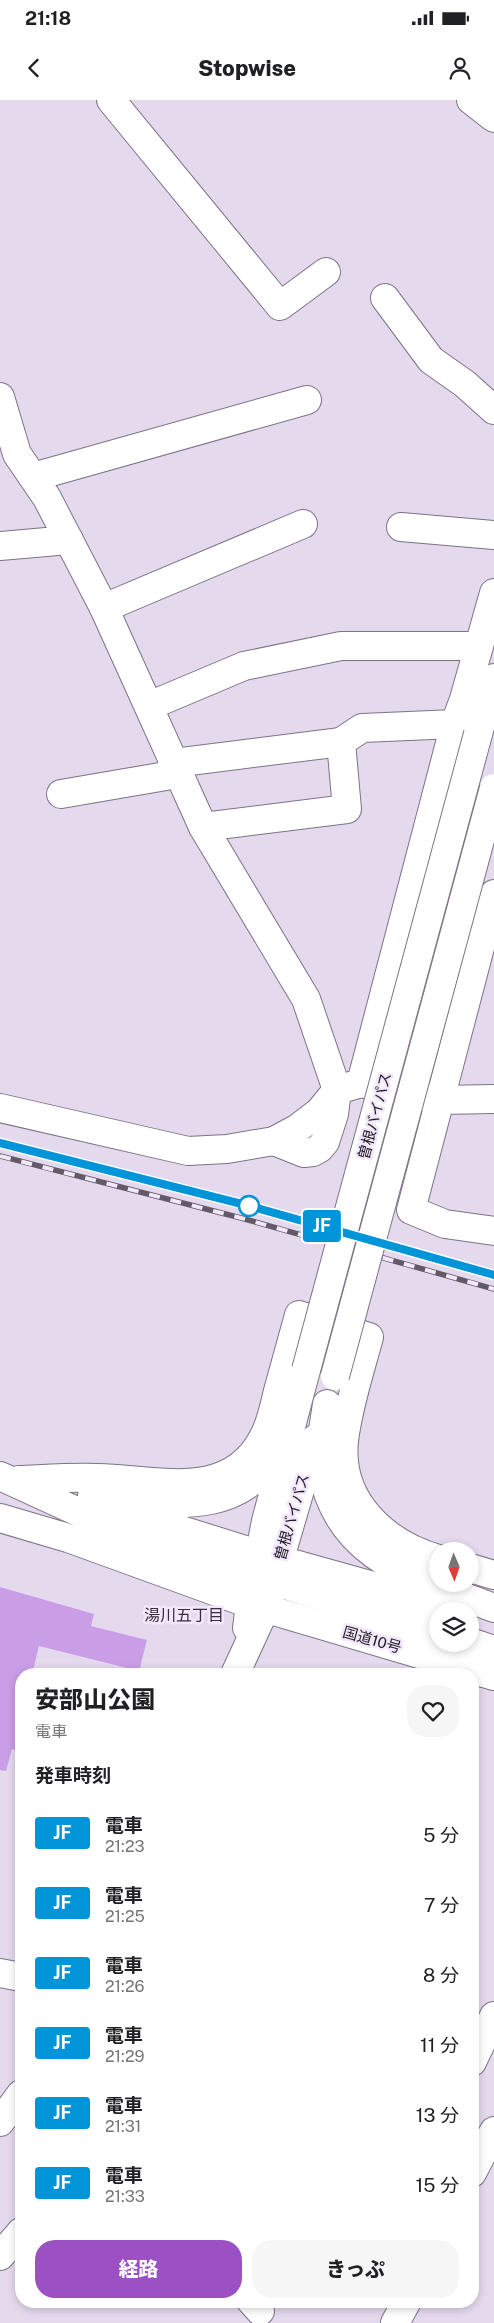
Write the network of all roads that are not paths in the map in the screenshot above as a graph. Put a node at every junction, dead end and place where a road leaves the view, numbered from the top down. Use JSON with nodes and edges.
{"nodes":[{"id":1,"x":111,"y":100,"type":"edge"},
{"id":2,"x":471,"y":100,"type":"edge"},
{"id":3,"x":494,"y":118,"type":"edge"},
{"id":4,"x":326,"y":272,"type":"dead end"},
{"id":5,"x":385,"y":298,"type":"dead end"},
{"id":6,"x":0,"y":397,"type":"edge"},
{"id":7,"x":307,"y":400,"type":"dead end"},
{"id":8,"x":494,"y":410,"type":"edge"},
{"id":9,"x":33,"y":477,"type":"junction"},
{"id":10,"x":303,"y":524,"type":"dead end"},
{"id":11,"x":401,"y":527,"type":"dead end"},
{"id":12,"x":494,"y":535,"type":"edge"},
{"id":13,"x":69,"y":540,"type":"junction"},
{"id":14,"x":0,"y":546,"type":"edge"},
{"id":15,"x":494,"y":593,"type":"edge"},
{"id":16,"x":104,"y":608,"type":"junction"},
{"id":17,"x":479,"y":646,"type":"junction"},
{"id":18,"x":494,"y":678,"type":"edge"},
{"id":19,"x":148,"y":706,"type":"junction"},
{"id":20,"x":467,"y":729,"type":"junction"},
{"id":21,"x":341,"y":742,"type":"junction"},
{"id":22,"x":174,"y":763,"type":"junction"},
{"id":23,"x":494,"y":788,"type":"edge"},
{"id":24,"x":61,"y":794,"type":"dead end"},
{"id":25,"x":203,"y":827,"type":"junction"},
{"id":26,"x":494,"y":894,"type":"edge"},
{"id":27,"x":349,"y":1086,"type":"junction"},
{"id":28,"x":494,"y":1099,"type":"edge"},
{"id":29,"x":439,"y":1100,"type":"junction"},
{"id":30,"x":0,"y":1108,"type":"edge"},
{"id":31,"x":494,"y":1231,"type":"edge"},
{"id":32,"x":298,"y":1400,"type":"junction"},
{"id":33,"x":327,"y":1404,"type":"junction"},
{"id":34,"x":6,"y":1477,"type":"edge"},
{"id":35,"x":61,"y":1493,"type":"junction"},
{"id":36,"x":0,"y":1518,"type":"edge"},
{"id":37,"x":429,"y":1555,"type":"edge"},
{"id":38,"x":479,"y":1571,"type":"edge"},
{"id":39,"x":494,"y":1575,"type":"edge"},
{"id":40,"x":263,"y":1583,"type":"junction"},
{"id":41,"x":429,"y":1606,"type":"edge"},
{"id":42,"x":494,"y":1608,"type":"edge"},
{"id":43,"x":479,"y":1615,"type":"edge"},
{"id":44,"x":494,"y":1619,"type":"edge"},
{"id":45,"x":429,"y":1629,"type":"edge"},
{"id":46,"x":479,"y":1645,"type":"edge"},
{"id":47,"x":494,"y":1650,"type":"edge"},
{"id":48,"x":239,"y":1664,"type":"edge"},
{"id":49,"x":474,"y":1668,"type":"edge"},
{"id":50,"x":479,"y":1670,"type":"edge"},
{"id":51,"x":494,"y":1676,"type":"edge"},
{"id":52,"x":0,"y":1973,"type":"edge"},
{"id":53,"x":15,"y":1976,"type":"edge"},
{"id":54,"x":494,"y":2016,"type":"edge"},
{"id":55,"x":479,"y":2047,"type":"edge"},
{"id":56,"x":479,"y":2069,"type":"edge"},
{"id":57,"x":494,"y":2072,"type":"edge"},
{"id":58,"x":15,"y":2102,"type":"edge"},
{"id":59,"x":0,"y":2122,"type":"edge"},
{"id":60,"x":494,"y":2131,"type":"edge"},
{"id":61,"x":479,"y":2160,"type":"edge"},
{"id":62,"x":15,"y":2239,"type":"edge"},
{"id":63,"x":0,"y":2256,"type":"edge"},
{"id":64,"x":403,"y":2308,"type":"edge"},
{"id":65,"x":395,"y":2323,"type":"edge"}],
"edges":[{"from":1,"to":4,"type":"main road"},
{"from":2,"to":3,"type":"main road"},
{"from":5,"to":8,"type":"main road"},
{"from":6,"to":9,"type":"main road"},
{"from":7,"to":9,"type":"main road"},
{"from":9,"to":13,"type":"main road"},
{"from":10,"to":16,"type":"main road"},
{"from":11,"to":12,"type":"main road"},
{"from":13,"to":14,"type":"main road"},
{"from":13,"to":16,"type":"main road"},
{"from":15,"to":17,"type":"main road"},
{"from":16,"to":19,"type":"main road"},
{"from":17,"to":19,"type":"main road"},
{"from":17,"to":20,"type":"main road"},
{"from":18,"to":20,"type":"main road","name":"曽根バイパス"},
{"from":19,"to":22,"type":"main road"},
{"from":20,"to":21,"type":"main road"},
{"from":20,"to":27,"type":"main road"},
{"from":20,"to":32,"type":"main road","name":"曽根バイパス","bridge":true},
{"from":21,"to":22,"type":"main road"},
{"from":21,"to":25,"type":"main road"},
{"from":22,"to":24,"type":"main road"},
{"from":22,"to":25,"type":"main road"},
{"from":23,"to":33,"type":"main road","name":"曽根バイパス","bridge":true},
{"from":25,"to":27,"type":"main road"},
{"from":26,"to":29,"type":"main road"},
{"from":27,"to":29,"type":"main road"},
{"from":27,"to":30,"type":"main road"},
{"from":28,"to":29,"type":"main road"},
{"from":29,"to":31,"type":"main road"},
{"from":32,"to":35,"type":"main road"},
{"from":32,"to":40,"type":"main road","name":"曽根バイパス"},
{"from":33,"to":40,"type":"main road","name":"曽根バイパス"},
{"from":33,"to":42,"type":"main road"},
{"from":34,"to":35,"type":"main road"},
{"from":34,"to":37,"type":"main road"},
{"from":34,"to":40,"type":"main road"},
{"from":35,"to":40,"type":"main road"},
{"from":36,"to":40,"type":"main road"},
{"from":38,"to":39,"type":"main road"},
{"from":40,"to":41,"type":"main road"},
{"from":40,"to":45,"type":"main road","name":"国道10号"},
{"from":40,"to":48,"type":"main road"},
{"from":40,"to":49,"type":"main road","name":"国道10号"},
{"from":43,"to":44,"type":"main road"},
{"from":46,"to":47,"type":"main road"},
{"from":50,"to":51,"type":"main road","name":"国道10号"},
{"from":52,"to":53,"type":"main road"},
{"from":54,"to":55,"type":"main road"},
{"from":56,"to":57,"type":"main road"},
{"from":58,"to":59,"type":"main road"},
{"from":60,"to":61,"type":"main road"},
{"from":62,"to":63,"type":"main road"},
{"from":64,"to":65,"type":"main road"}]}
